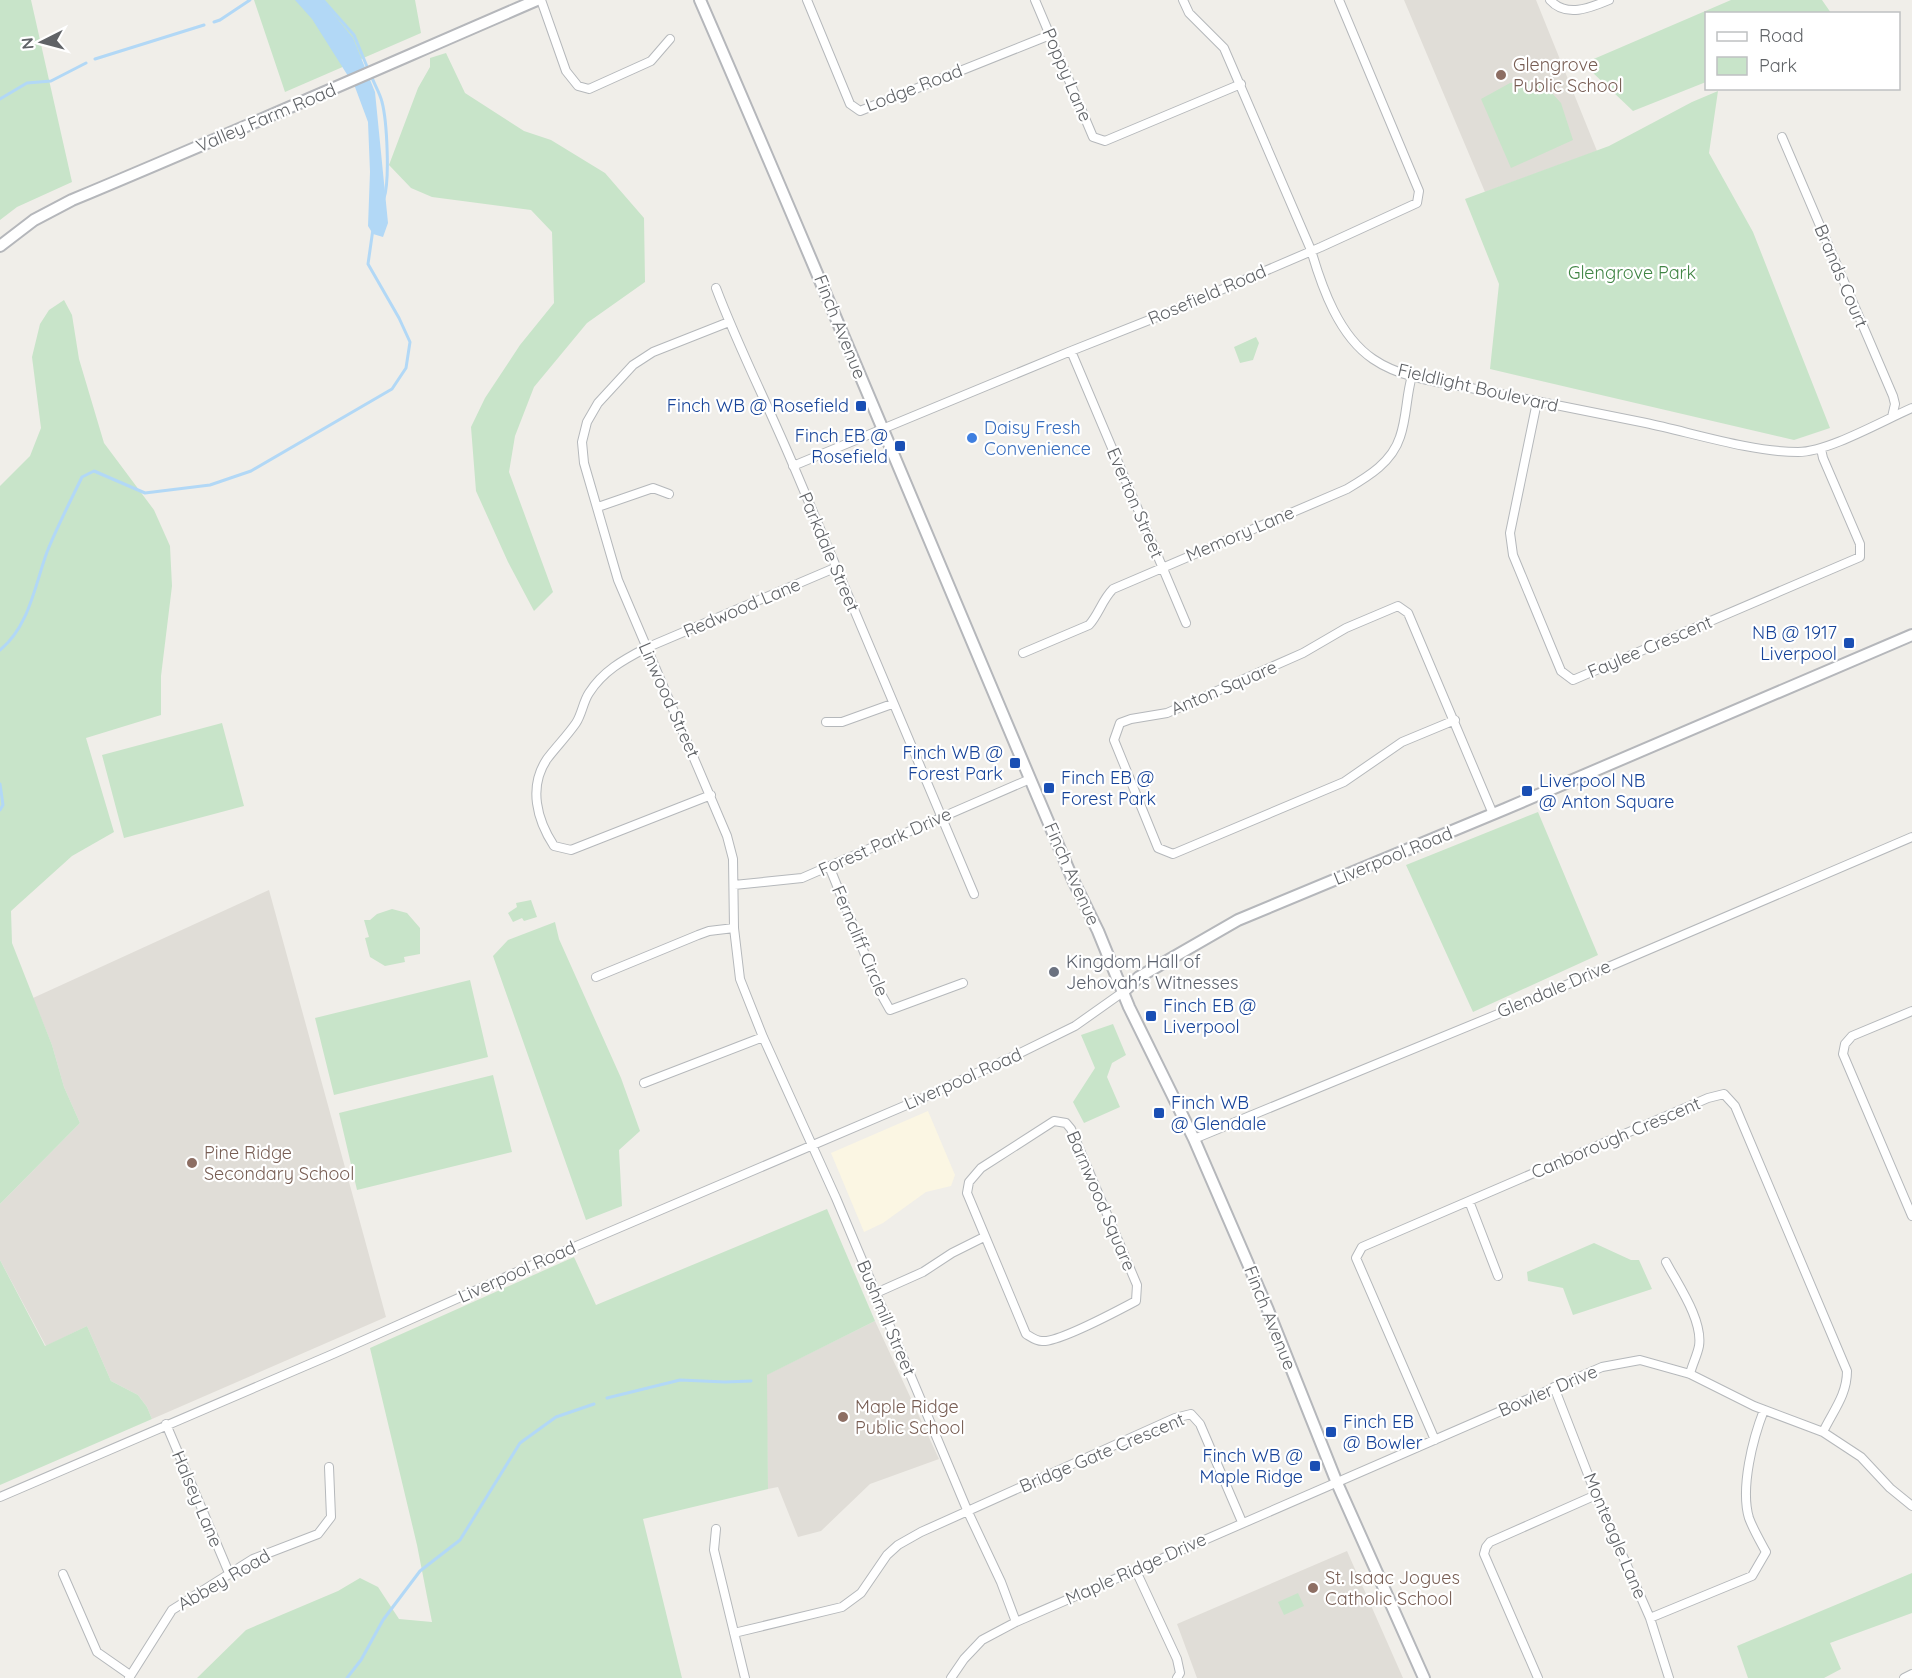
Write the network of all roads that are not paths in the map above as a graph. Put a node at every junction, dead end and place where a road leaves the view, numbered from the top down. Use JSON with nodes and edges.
{"nodes":[{"id":1,"x":539,"y":0,"type":"edge"},
{"id":2,"x":700,"y":0,"type":"edge"},
{"id":3,"x":807,"y":0,"type":"edge"},
{"id":4,"x":1035,"y":0,"type":"edge"},
{"id":5,"x":1184,"y":0,"type":"edge"},
{"id":6,"x":1339,"y":0,"type":"edge"},
{"id":7,"x":1550,"y":0,"type":"edge"},
{"id":8,"x":1609,"y":0,"type":"edge"},
{"id":9,"x":1050,"y":35,"type":"junction"},
{"id":10,"x":670,"y":39,"type":"dead end"},
{"id":11,"x":1240,"y":84,"type":"junction"},
{"id":12,"x":1782,"y":137,"type":"dead end"},
{"id":13,"x":0,"y":246,"type":"edge"},
{"id":14,"x":1311,"y":250,"type":"junction"},
{"id":15,"x":716,"y":288,"type":"dead end"},
{"id":16,"x":729,"y":322,"type":"junction"},
{"id":17,"x":1071,"y":351,"type":"junction"},
{"id":18,"x":1412,"y":376,"type":"junction"},
{"id":19,"x":1537,"y":402,"type":"junction"},
{"id":20,"x":1912,"y":408,"type":"edge"},
{"id":21,"x":1892,"y":417,"type":"junction"},
{"id":22,"x":882,"y":430,"type":"junction"},
{"id":23,"x":1821,"y":449,"type":"junction"},
{"id":24,"x":794,"y":466,"type":"junction"},
{"id":25,"x":669,"y":494,"type":"dead end"},
{"id":26,"x":598,"y":507,"type":"junction"},
{"id":27,"x":837,"y":567,"type":"junction"},
{"id":28,"x":1162,"y":567,"type":"junction"},
{"id":29,"x":1186,"y":623,"type":"dead end"},
{"id":30,"x":1912,"y":635,"type":"edge"},
{"id":31,"x":646,"y":648,"type":"junction"},
{"id":32,"x":1023,"y":653,"type":"dead end"},
{"id":33,"x":892,"y":704,"type":"junction"},
{"id":34,"x":1455,"y":720,"type":"junction"},
{"id":35,"x":826,"y":722,"type":"dead end"},
{"id":36,"x":1030,"y":779,"type":"junction"},
{"id":37,"x":711,"y":795,"type":"junction"},
{"id":38,"x":1493,"y":814,"type":"junction"},
{"id":39,"x":942,"y":817,"type":"junction"},
{"id":40,"x":1912,"y":837,"type":"edge"},
{"id":41,"x":829,"y":866,"type":"junction"},
{"id":42,"x":734,"y":885,"type":"junction"},
{"id":43,"x":975,"y":894,"type":"dead end"},
{"id":44,"x":735,"y":928,"type":"junction"},
{"id":45,"x":596,"y":977,"type":"dead end"},
{"id":46,"x":963,"y":983,"type":"dead end"},
{"id":47,"x":1124,"y":992,"type":"junction"},
{"id":48,"x":1912,"y":1011,"type":"edge"},
{"id":49,"x":763,"y":1036,"type":"junction"},
{"id":50,"x":644,"y":1083,"type":"dead end"},
{"id":51,"x":1194,"y":1139,"type":"junction"},
{"id":52,"x":812,"y":1145,"type":"junction"},
{"id":53,"x":1469,"y":1201,"type":"junction"},
{"id":54,"x":1912,"y":1216,"type":"edge"},
{"id":55,"x":984,"y":1237,"type":"junction"},
{"id":56,"x":1666,"y":1262,"type":"dead end"},
{"id":57,"x":1498,"y":1276,"type":"dead end"},
{"id":58,"x":876,"y":1293,"type":"junction"},
{"id":59,"x":1690,"y":1374,"type":"junction"},
{"id":60,"x":1554,"y":1387,"type":"junction"},
{"id":61,"x":1764,"y":1410,"type":"junction"},
{"id":62,"x":165,"y":1424,"type":"junction"},
{"id":63,"x":1823,"y":1432,"type":"junction"},
{"id":64,"x":1435,"y":1440,"type":"junction"},
{"id":65,"x":329,"y":1467,"type":"dead end"},
{"id":66,"x":1337,"y":1483,"type":"junction"},
{"id":67,"x":1596,"y":1495,"type":"junction"},
{"id":68,"x":0,"y":1497,"type":"edge"},
{"id":69,"x":1912,"y":1506,"type":"edge"},
{"id":70,"x":968,"y":1512,"type":"junction"},
{"id":71,"x":1242,"y":1522,"type":"junction"},
{"id":72,"x":716,"y":1529,"type":"dead end"},
{"id":73,"x":1136,"y":1571,"type":"junction"},
{"id":74,"x":229,"y":1573,"type":"junction"},
{"id":75,"x":63,"y":1574,"type":"dead end"},
{"id":76,"x":1650,"y":1618,"type":"junction"},
{"id":77,"x":1016,"y":1622,"type":"junction"},
{"id":78,"x":734,"y":1633,"type":"junction"},
{"id":79,"x":1912,"y":1674,"type":"edge"},
{"id":80,"x":130,"y":1677,"type":"edge"},
{"id":81,"x":745,"y":1678,"type":"edge"},
{"id":82,"x":951,"y":1678,"type":"edge"},
{"id":83,"x":1177,"y":1678,"type":"edge"},
{"id":84,"x":1424,"y":1678,"type":"edge"},
{"id":85,"x":1538,"y":1678,"type":"edge"},
{"id":86,"x":1669,"y":1678,"type":"edge"},
{"id":87,"x":1904,"y":1678,"type":"edge"}],
"edges":[{"from":1,"to":10,"type":"street"},
{"from":1,"to":13,"type":"main road","name":"Valley Farm Road"},
{"from":2,"to":22,"type":"main road","name":"Finch Avenue"},
{"from":3,"to":9,"type":"street","name":"Lodge Road"},
{"from":4,"to":9,"type":"street","name":"Poppy Lane"},
{"from":5,"to":11,"type":"street","name":"Fieldlight Boulevard"},
{"from":6,"to":14,"type":"street","name":"Rosefield Road"},
{"from":7,"to":8,"type":"street"},
{"from":9,"to":11,"type":"street","name":"Poppy Lane"},
{"from":11,"to":14,"type":"street","name":"Fieldlight Boulevard"},
{"from":12,"to":21,"type":"street","name":"Brands Court"},
{"from":14,"to":17,"type":"street","name":"Rosefield Road"},
{"from":14,"to":18,"type":"street","name":"Fieldlight Boulevard"},
{"from":15,"to":16,"type":"street","name":"Parkdale Street"},
{"from":16,"to":24,"type":"street","name":"Parkdale Street"},
{"from":16,"to":26,"type":"street","name":"Linwood Street"},
{"from":17,"to":22,"type":"street","name":"Rosefield Road"},
{"from":17,"to":28,"type":"street","name":"Everton Street"},
{"from":18,"to":19,"type":"street","name":"Fieldlight Boulevard"},
{"from":18,"to":28,"type":"street","name":"Memory Lane"},
{"from":19,"to":23,"type":"street","name":"Fieldlight Boulevard"},
{"from":19,"to":23,"type":"street","name":"Faylee Crescent"},
{"from":20,"to":21,"type":"street","name":"Fieldlight Boulevard"},
{"from":21,"to":23,"type":"street","name":"Fieldlight Boulevard"},
{"from":22,"to":24,"type":"street","name":"Rosefield Road"},
{"from":22,"to":36,"type":"main road","name":"Finch Avenue"},
{"from":24,"to":27,"type":"street","name":"Parkdale Street"},
{"from":25,"to":26,"type":"street"},
{"from":26,"to":31,"type":"street","name":"Linwood Street"},
{"from":27,"to":31,"type":"street","name":"Redwood Lane"},
{"from":27,"to":33,"type":"street","name":"Parkdale Street"},
{"from":28,"to":29,"type":"street","name":"Everton Street"},
{"from":28,"to":32,"type":"street","name":"Memory Lane"},
{"from":30,"to":38,"type":"main road","name":"Liverpool Road"},
{"from":31,"to":37,"type":"street","name":"Linwood Street"},
{"from":31,"to":37,"type":"street","name":"Redwood Lane"},
{"from":33,"to":35,"type":"street"},
{"from":33,"to":39,"type":"street","name":"Parkdale Street"},
{"from":34,"to":34,"type":"street","name":"Anton Square"},
{"from":34,"to":38,"type":"street","name":"Anton Square"},
{"from":36,"to":39,"type":"street","name":"Forest Park Drive"},
{"from":36,"to":47,"type":"main road","name":"Finch Avenue"},
{"from":37,"to":42,"type":"street","name":"Linwood Street"},
{"from":38,"to":47,"type":"main road","name":"Liverpool Road"},
{"from":39,"to":41,"type":"street","name":"Forest Park Drive"},
{"from":39,"to":43,"type":"street"},
{"from":40,"to":51,"type":"street","name":"Glendale Drive"},
{"from":41,"to":42,"type":"street","name":"Forest Park Drive"},
{"from":41,"to":46,"type":"street","name":"Ferncliff Circle"},
{"from":42,"to":44,"type":"street","name":"Linwood Street"},
{"from":44,"to":45,"type":"street"},
{"from":44,"to":49,"type":"street","name":"Linwood Street"},
{"from":47,"to":51,"type":"main road","name":"Finch Avenue"},
{"from":47,"to":52,"type":"street","name":"Liverpool Road"},
{"from":48,"to":54,"type":"street"},
{"from":49,"to":50,"type":"street"},
{"from":49,"to":52,"type":"street","name":"Linwood Street"},
{"from":51,"to":66,"type":"main road","name":"Finch Avenue"},
{"from":52,"to":58,"type":"street","name":"Bushmill Street"},
{"from":52,"to":62,"type":"street","name":"Liverpool Road"},
{"from":53,"to":57,"type":"street"},
{"from":53,"to":63,"type":"street","name":"Canborough Crescent"},
{"from":53,"to":64,"type":"street","name":"Canborough Crescent"},
{"from":55,"to":55,"type":"street","name":"Barnwood Square"},
{"from":55,"to":58,"type":"street"},
{"from":56,"to":59,"type":"street"},
{"from":58,"to":70,"type":"street","name":"Bushmill Street"},
{"from":59,"to":60,"type":"street","name":"Bowler Drive"},
{"from":59,"to":61,"type":"street","name":"Bowler Drive"},
{"from":60,"to":64,"type":"street","name":"Bowler Drive"},
{"from":60,"to":67,"type":"street","name":"Monteagle Lane"},
{"from":61,"to":63,"type":"street","name":"Bowler Drive"},
{"from":61,"to":76,"type":"street","name":"Monteagle Lane"},
{"from":62,"to":68,"type":"street","name":"Liverpool Road"},
{"from":62,"to":74,"type":"street","name":"Halsey Lane"},
{"from":63,"to":69,"type":"street","name":"Bowler Drive"},
{"from":64,"to":66,"type":"street","name":"Bowler Drive"},
{"from":65,"to":74,"type":"street","name":"Abbey Road"},
{"from":66,"to":71,"type":"street","name":"Maple Ridge Drive"},
{"from":66,"to":84,"type":"main road","name":"Finch Avenue"},
{"from":67,"to":76,"type":"street","name":"Monteagle Lane"},
{"from":67,"to":85,"type":"street"},
{"from":70,"to":71,"type":"street","name":"Bridge Gate Crescent"},
{"from":70,"to":77,"type":"street","name":"Bushmill Street"},
{"from":70,"to":78,"type":"street"},
{"from":71,"to":73,"type":"street","name":"Maple Ridge Drive"},
{"from":72,"to":78,"type":"street"},
{"from":73,"to":77,"type":"street","name":"Maple Ridge Drive"},
{"from":73,"to":83,"type":"street"},
{"from":74,"to":80,"type":"street","name":"Abbey Road"},
{"from":75,"to":80,"type":"street"},
{"from":76,"to":86,"type":"street"},
{"from":77,"to":82,"type":"street","name":"Maple Ridge Drive"},
{"from":78,"to":81,"type":"street"},
{"from":79,"to":87,"type":"street"}]}
